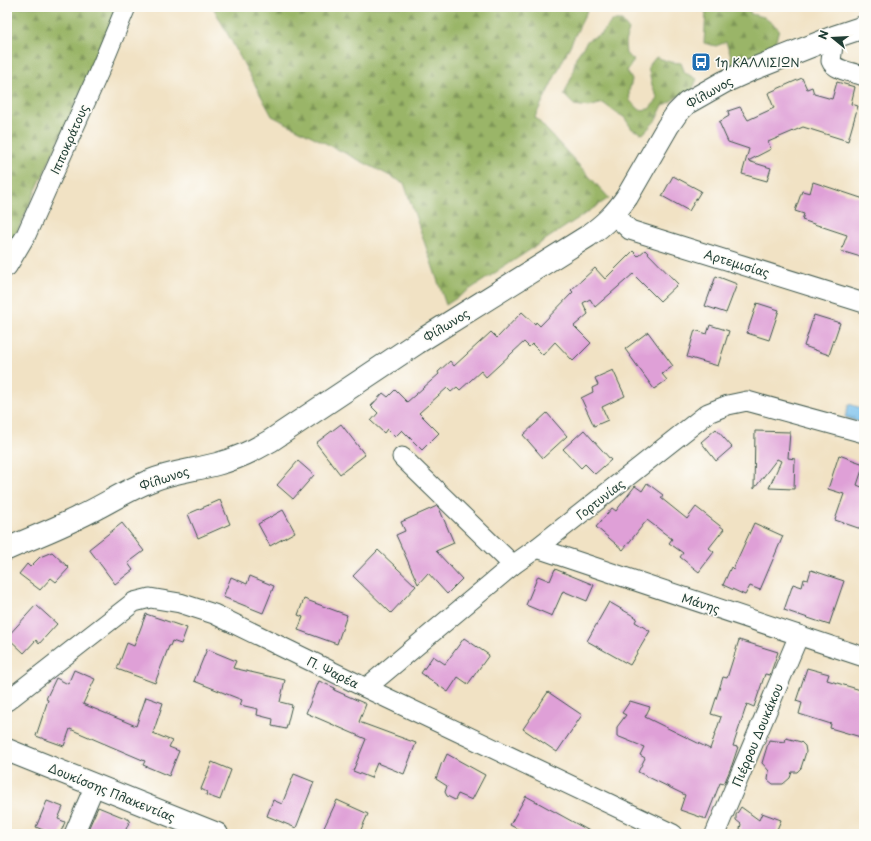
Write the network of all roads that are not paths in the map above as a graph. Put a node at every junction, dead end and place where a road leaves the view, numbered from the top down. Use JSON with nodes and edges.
{"nodes":[{"id":1,"x":126,"y":7,"type":"edge"},
{"id":2,"x":864,"y":27,"type":"edge"},
{"id":3,"x":834,"y":37,"type":"junction"},
{"id":4,"x":864,"y":76,"type":"edge"},
{"id":5,"x":614,"y":215,"type":"junction"},
{"id":6,"x":7,"y":267,"type":"edge"},
{"id":7,"x":864,"y":303,"type":"edge"},
{"id":8,"x":864,"y":433,"type":"edge"},
{"id":9,"x":402,"y":457,"type":"dead end"},
{"id":10,"x":538,"y":548,"type":"junction"},
{"id":11,"x":7,"y":549,"type":"edge"},
{"id":12,"x":513,"y":566,"type":"junction"},
{"id":13,"x":798,"y":635,"type":"junction"},
{"id":14,"x":864,"y":657,"type":"edge"},
{"id":15,"x":366,"y":688,"type":"junction"},
{"id":16,"x":7,"y":701,"type":"edge"},
{"id":17,"x":7,"y":750,"type":"edge"},
{"id":18,"x":95,"y":785,"type":"junction"},
{"id":19,"x":74,"y":834,"type":"edge"},
{"id":20,"x":217,"y":834,"type":"edge"},
{"id":21,"x":673,"y":834,"type":"edge"},
{"id":22,"x":715,"y":834,"type":"edge"}],
"edges":[{"from":1,"to":6,"type":"street","name":"Ιπποκράτους"},
{"from":2,"to":3,"type":"main road","name":"Φίλωνος"},
{"from":3,"to":4,"type":"street"},
{"from":3,"to":5,"type":"main road","name":"Φίλωνος"},
{"from":5,"to":7,"type":"street","name":"Αρτεμισίας"},
{"from":5,"to":11,"type":"main road","name":"Φίλωνος"},
{"from":8,"to":10,"type":"street","name":"Γορτυνίας"},
{"from":9,"to":12,"type":"street"},
{"from":10,"to":12,"type":"street","name":"Γορτυνίας"},
{"from":10,"to":13,"type":"street","name":"Μάνης"},
{"from":12,"to":15,"type":"street","name":"Γορτυνίας"},
{"from":13,"to":14,"type":"street","name":"Μάνης"},
{"from":13,"to":22,"type":"street","name":"Πιέρρου Δουκάκου"},
{"from":15,"to":16,"type":"street","name":"Π. Ψαρέα"},
{"from":15,"to":21,"type":"street","name":"Π. Ψαρέα"},
{"from":17,"to":18,"type":"main road","name":"Δουκίσσης Πλακεντίας"},
{"from":18,"to":19,"type":"street"},
{"from":18,"to":20,"type":"main road","name":"Δουκίσσης Πλακεντίας"}]}
